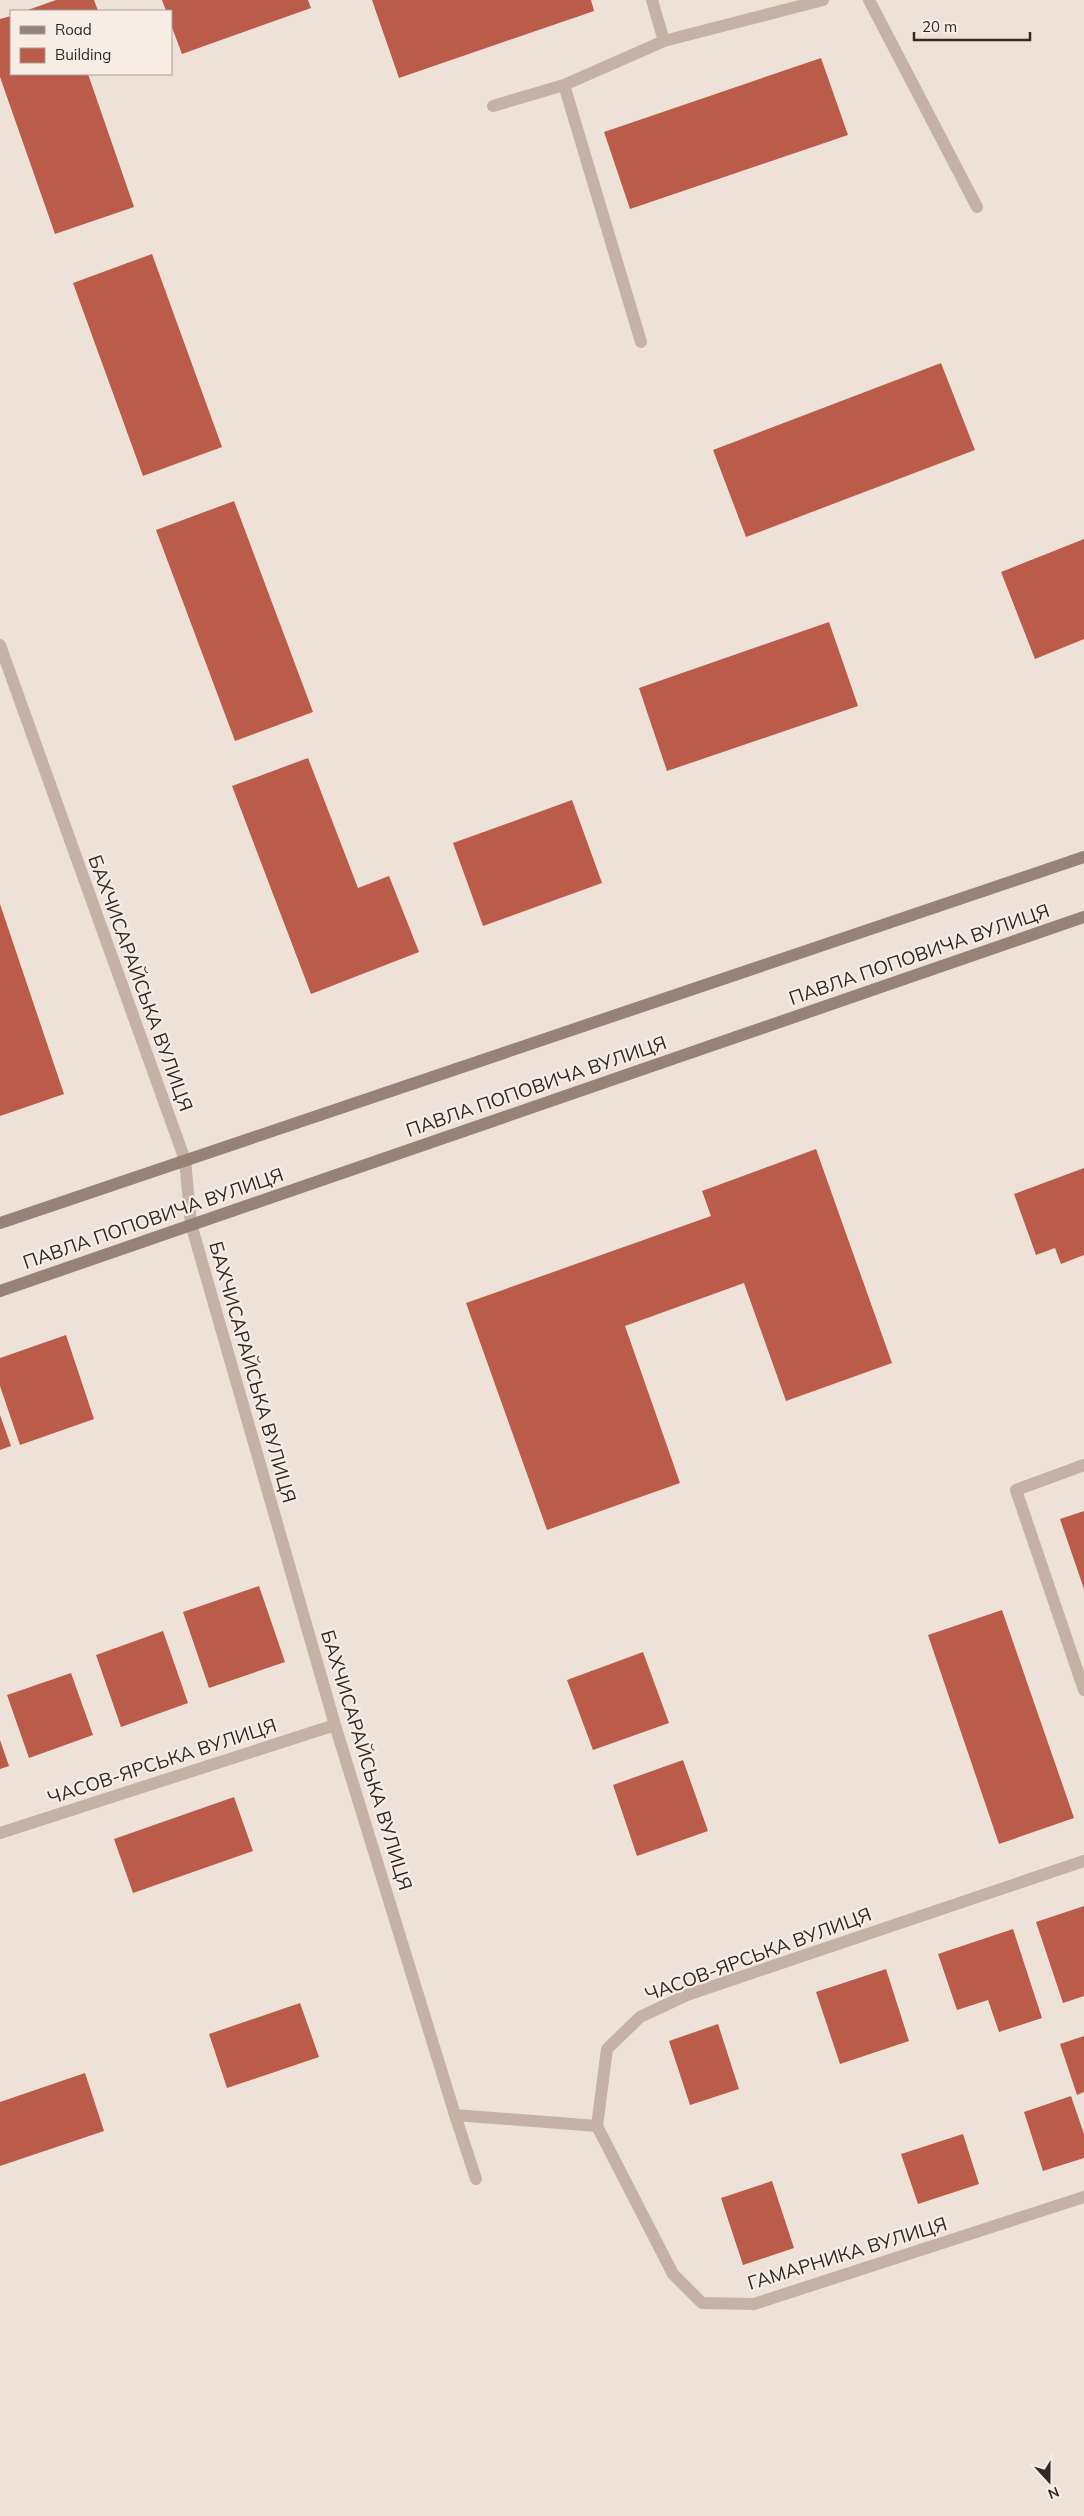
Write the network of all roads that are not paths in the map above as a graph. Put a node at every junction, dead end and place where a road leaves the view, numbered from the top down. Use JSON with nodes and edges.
{"nodes":[{"id":1,"x":652,"y":0,"type":"edge"},
{"id":2,"x":823,"y":0,"type":"edge"},
{"id":3,"x":869,"y":0,"type":"edge"},
{"id":4,"x":664,"y":41,"type":"junction"},
{"id":5,"x":564,"y":85,"type":"junction"},
{"id":6,"x":493,"y":106,"type":"dead end"},
{"id":7,"x":977,"y":207,"type":"dead end"},
{"id":8,"x":641,"y":342,"type":"dead end"},
{"id":9,"x":0,"y":645,"type":"edge"},
{"id":10,"x":1084,"y":857,"type":"edge"},
{"id":11,"x":1084,"y":917,"type":"edge"},
{"id":12,"x":185,"y":1160,"type":"junction"},
{"id":13,"x":0,"y":1223,"type":"edge"},
{"id":14,"x":191,"y":1224,"type":"junction"},
{"id":15,"x":0,"y":1291,"type":"edge"},
{"id":16,"x":1084,"y":1465,"type":"edge"},
{"id":17,"x":1084,"y":1690,"type":"edge"},
{"id":18,"x":335,"y":1725,"type":"junction"},
{"id":19,"x":0,"y":1833,"type":"edge"},
{"id":20,"x":1084,"y":1861,"type":"edge"},
{"id":21,"x":455,"y":2115,"type":"junction"},
{"id":22,"x":597,"y":2126,"type":"junction"},
{"id":23,"x":476,"y":2179,"type":"dead end"},
{"id":24,"x":1084,"y":2197,"type":"edge"}],
"edges":[{"from":1,"to":4,"type":"street"},
{"from":2,"to":4,"type":"street"},
{"from":3,"to":7,"type":"street"},
{"from":4,"to":5,"type":"street"},
{"from":5,"to":6,"type":"street"},
{"from":5,"to":8,"type":"street"},
{"from":9,"to":12,"type":"street","name":"БАХЧИСАРАЙСЬКА ВУЛИЦЯ"},
{"from":10,"to":12,"type":"main road","name":"ПАВЛА ПОПОВИЧА ВУЛИЦЯ"},
{"from":11,"to":14,"type":"main road","name":"ПАВЛА ПОПОВИЧА ВУЛИЦЯ"},
{"from":12,"to":13,"type":"main road","name":"ПАВЛА ПОПОВИЧА ВУЛИЦЯ"},
{"from":12,"to":14,"type":"street","name":"БАХЧИСАРАЙСЬКА ВУЛИЦЯ"},
{"from":14,"to":15,"type":"main road","name":"ПАВЛА ПОПОВИЧА ВУЛИЦЯ"},
{"from":14,"to":18,"type":"street","name":"БАХЧИСАРАЙСЬКА ВУЛИЦЯ"},
{"from":16,"to":17,"type":"street"},
{"from":18,"to":19,"type":"street","name":"ЧАСОВ-ЯРСЬКА ВУЛИЦЯ"},
{"from":18,"to":21,"type":"street","name":"БАХЧИСАРАЙСЬКА ВУЛИЦЯ"},
{"from":20,"to":22,"type":"street","name":"ЧАСОВ-ЯРСЬКА ВУЛИЦЯ"},
{"from":21,"to":22,"type":"street"},
{"from":21,"to":23,"type":"street","name":"БАХЧИСАРАЙСЬКА ВУЛИЦЯ"},
{"from":22,"to":24,"type":"street","name":"ГАМАРНИКА ВУЛИЦЯ"}]}
